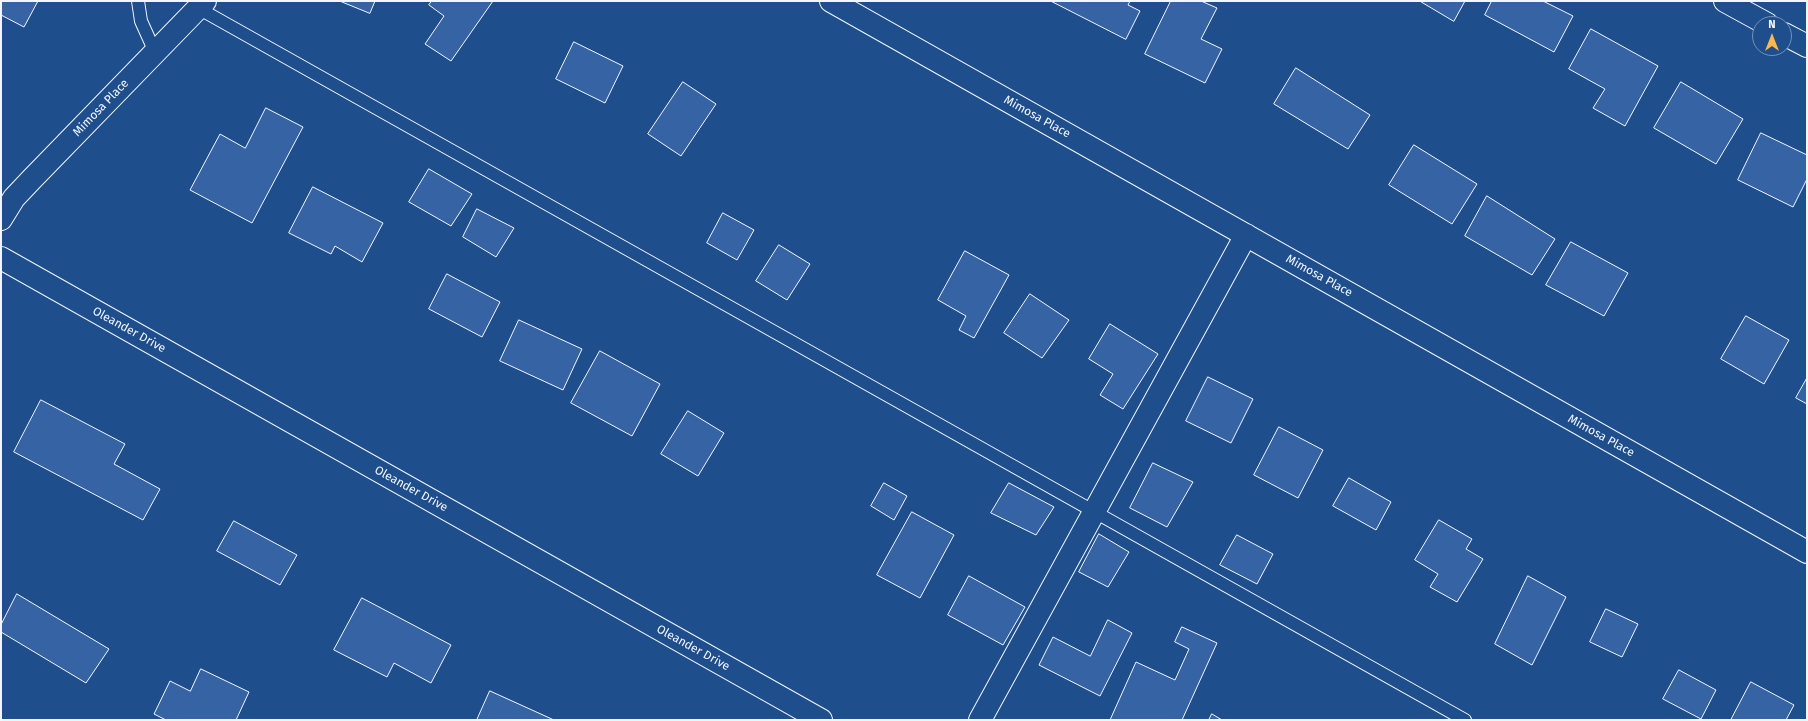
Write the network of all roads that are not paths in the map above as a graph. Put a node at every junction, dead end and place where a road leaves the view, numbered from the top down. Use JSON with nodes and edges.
{"nodes":[{"id":1,"x":138,"y":1,"type":"edge"},
{"id":2,"x":831,"y":1,"type":"edge"},
{"id":3,"x":1725,"y":1,"type":"edge"},
{"id":4,"x":201,"y":5,"type":"edge"},
{"id":5,"x":1752,"y":16,"type":"edge"},
{"id":6,"x":1792,"y":38,"type":"edge"},
{"id":7,"x":1807,"y":46,"type":"edge"},
{"id":8,"x":155,"y":52,"type":"junction"},
{"id":9,"x":1,"y":219,"type":"edge"},
{"id":10,"x":1246,"y":235,"type":"junction"},
{"id":11,"x":1,"y":258,"type":"edge"},
{"id":12,"x":1095,"y":512,"type":"junction"},
{"id":13,"x":1807,"y":552,"type":"edge"},
{"id":14,"x":821,"y":720,"type":"edge"},
{"id":15,"x":980,"y":720,"type":"edge"},
{"id":16,"x":1465,"y":720,"type":"edge"}],
"edges":[{"from":1,"to":8,"type":"lane"},
{"from":2,"to":10,"type":"street","name":"Mimosa Place"},
{"from":3,"to":5,"type":"street"},
{"from":4,"to":8,"type":"street","name":"Mimosa Place"},
{"from":4,"to":12,"type":"lane"},
{"from":6,"to":7,"type":"street"},
{"from":8,"to":9,"type":"street","name":"Mimosa Place"},
{"from":10,"to":12,"type":"street"},
{"from":10,"to":13,"type":"street","name":"Mimosa Place"},
{"from":11,"to":14,"type":"street","name":"Oleander Drive"},
{"from":12,"to":15,"type":"street"},
{"from":12,"to":16,"type":"lane"}]}
